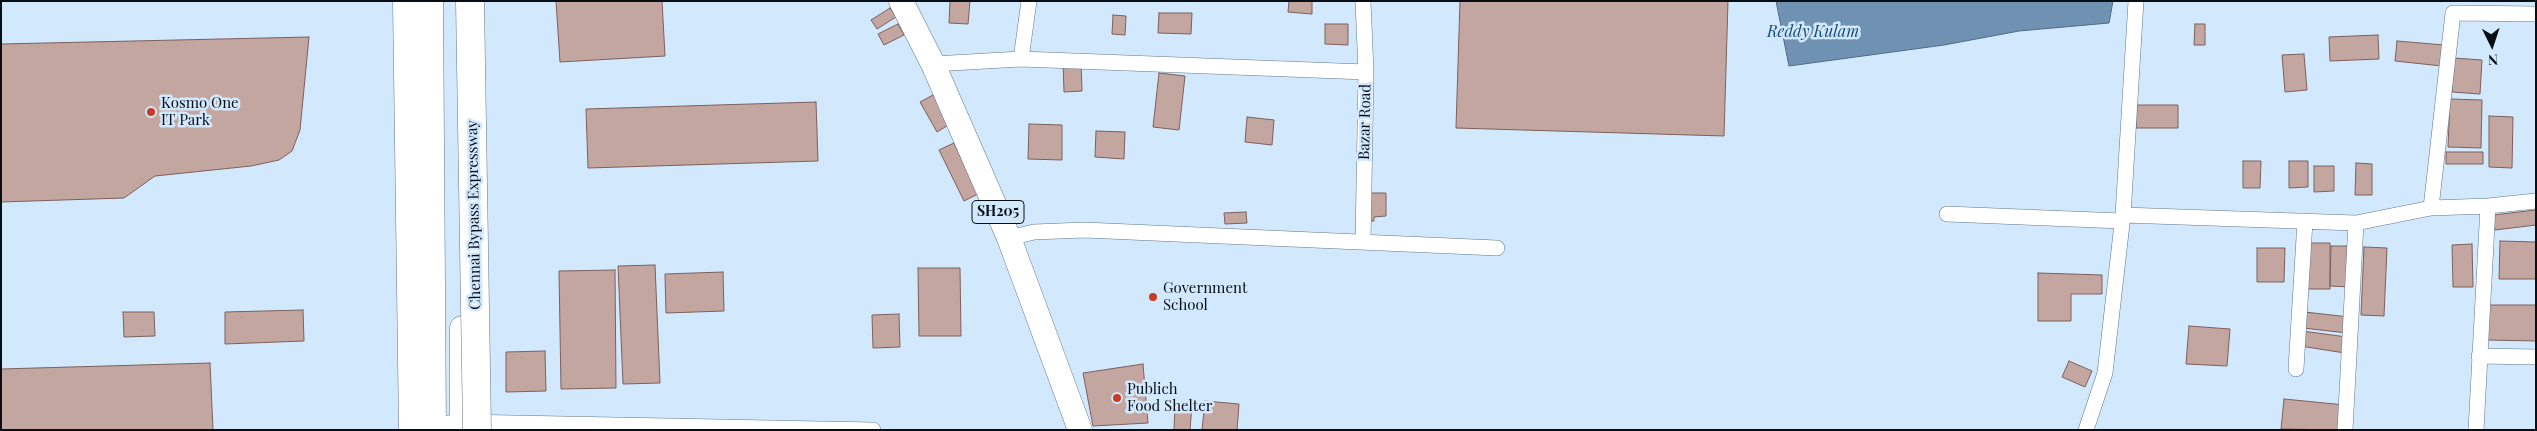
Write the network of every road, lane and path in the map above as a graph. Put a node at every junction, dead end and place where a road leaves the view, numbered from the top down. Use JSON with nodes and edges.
{"nodes":[{"id":1,"x":407,"y":1,"type":"edge"},
{"id":2,"x":431,"y":1,"type":"edge"},
{"id":3,"x":457,"y":1,"type":"edge"},
{"id":4,"x":470,"y":1,"type":"edge"},
{"id":5,"x":901,"y":1,"type":"edge"},
{"id":6,"x":1029,"y":1,"type":"edge"},
{"id":7,"x":1363,"y":1,"type":"edge"},
{"id":8,"x":2136,"y":1,"type":"edge"},
{"id":9,"x":2454,"y":7,"type":"edge"},
{"id":10,"x":2536,"y":14,"type":"edge"},
{"id":11,"x":1021,"y":59,"type":"junction"},
{"id":12,"x":933,"y":64,"type":"junction"},
{"id":13,"x":1366,"y":72,"type":"junction"},
{"id":14,"x":2536,"y":200,"type":"edge"},
{"id":15,"x":2488,"y":206,"type":"junction"},
{"id":16,"x":2430,"y":208,"type":"junction"},
{"id":17,"x":1947,"y":214,"type":"dead end"},
{"id":18,"x":2122,"y":218,"type":"junction"},
{"id":19,"x":2305,"y":221,"type":"junction"},
{"id":20,"x":2356,"y":222,"type":"junction"},
{"id":21,"x":1009,"y":238,"type":"junction"},
{"id":22,"x":1363,"y":242,"type":"junction"},
{"id":23,"x":1497,"y":248,"type":"dead end"},
{"id":24,"x":2479,"y":356,"type":"junction"},
{"id":25,"x":2536,"y":357,"type":"edge"},
{"id":26,"x":2296,"y":369,"type":"dead end"},
{"id":27,"x":467,"y":427,"type":"edge"},
{"id":28,"x":427,"y":428,"type":"edge"},
{"id":29,"x":873,"y":430,"type":"edge"},
{"id":30,"x":1080,"y":430,"type":"edge"},
{"id":31,"x":2086,"y":430,"type":"edge"},
{"id":32,"x":2345,"y":430,"type":"edge"},
{"id":33,"x":2476,"y":430,"type":"edge"}],
"edges":[{"from":1,"to":28,"type":"highway"},
{"from":2,"to":28,"type":"main road"},
{"from":3,"to":27,"type":"main road"},
{"from":4,"to":27,"type":"highway","name":"Chennai Bypass Expressway","bridge":true},
{"from":5,"to":12,"type":"main road","number":"SH205"},
{"from":6,"to":11,"type":"street"},
{"from":7,"to":13,"type":"street","name":"Bazar Road"},
{"from":8,"to":18,"type":"street"},
{"from":9,"to":10,"type":"street"},
{"from":9,"to":16,"type":"street"},
{"from":11,"to":12,"type":"street"},
{"from":11,"to":13,"type":"street"},
{"from":12,"to":21,"type":"main road","number":"SH205"},
{"from":13,"to":22,"type":"street","name":"Bazar Road"},
{"from":14,"to":15,"type":"street"},
{"from":15,"to":16,"type":"street"},
{"from":15,"to":24,"type":"street"},
{"from":16,"to":20,"type":"street"},
{"from":17,"to":18,"type":"street"},
{"from":18,"to":19,"type":"street"},
{"from":18,"to":31,"type":"street"},
{"from":19,"to":20,"type":"street"},
{"from":19,"to":26,"type":"street"},
{"from":20,"to":32,"type":"street"},
{"from":21,"to":22,"type":"street"},
{"from":21,"to":30,"type":"main road","number":"SH205"},
{"from":22,"to":23,"type":"street"},
{"from":24,"to":25,"type":"street"},
{"from":24,"to":33,"type":"street"},
{"from":27,"to":28,"type":"street"},
{"from":27,"to":29,"type":"street"}]}
